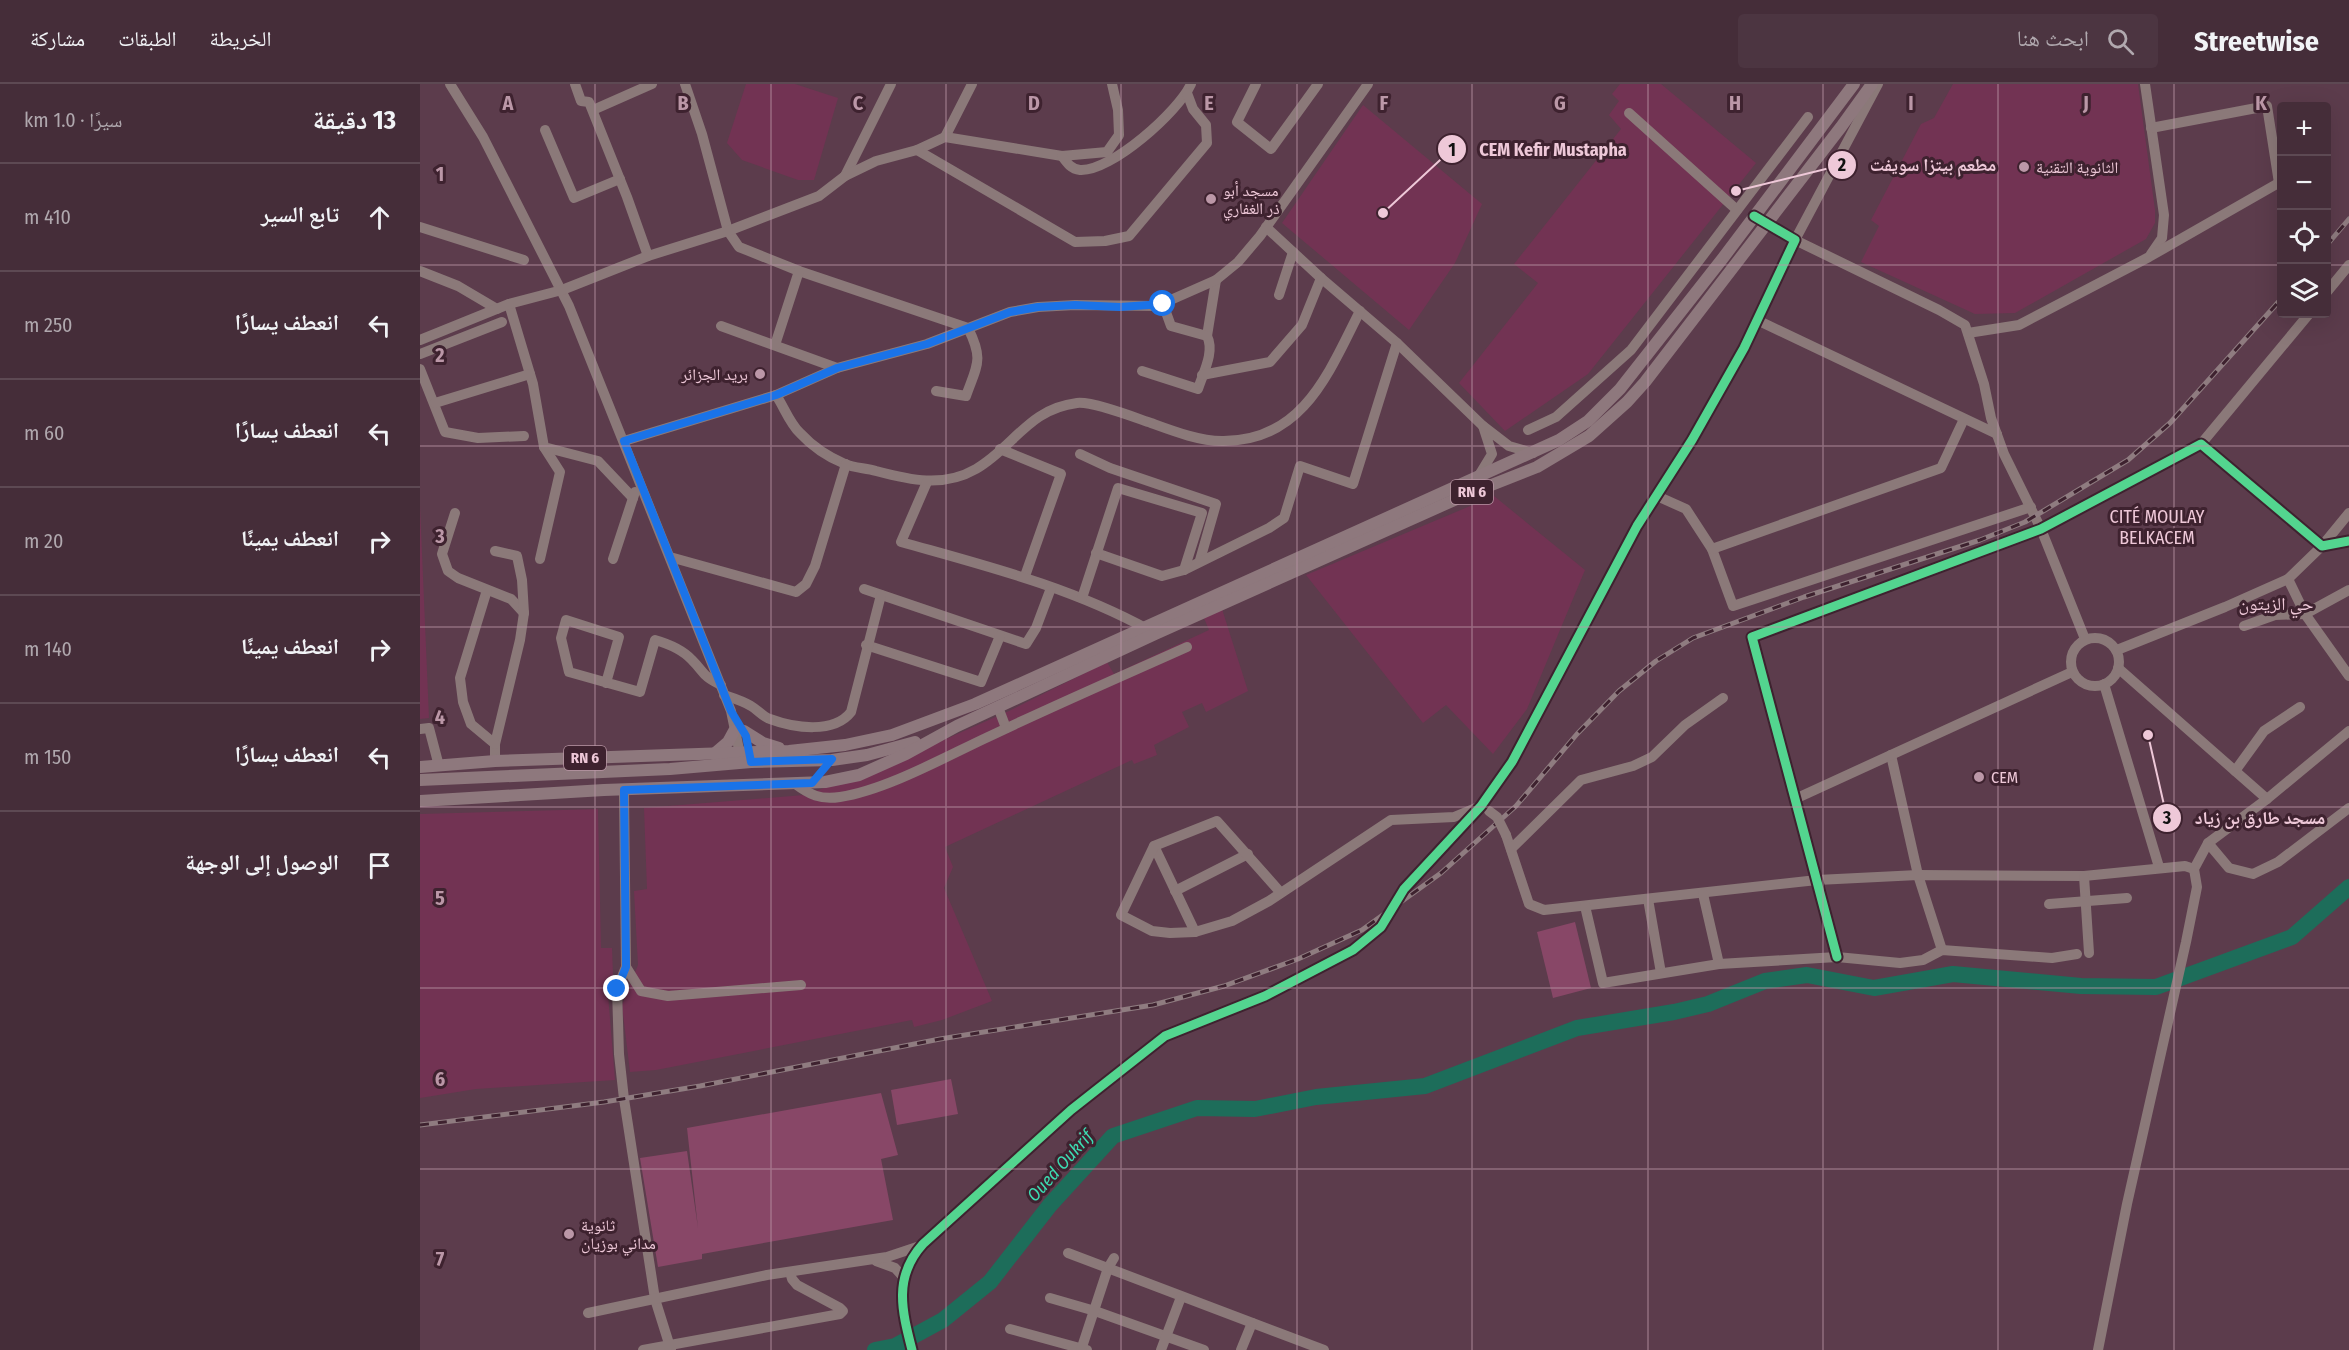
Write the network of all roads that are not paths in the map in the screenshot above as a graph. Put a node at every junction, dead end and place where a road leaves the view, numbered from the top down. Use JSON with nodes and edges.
{"nodes":[{"id":1,"x":450,"y":84,"type":"edge"},
{"id":2,"x":575,"y":84,"type":"edge"},
{"id":3,"x":652,"y":84,"type":"edge"},
{"id":4,"x":686,"y":84,"type":"edge"},
{"id":5,"x":891,"y":84,"type":"edge"},
{"id":6,"x":972,"y":84,"type":"edge"},
{"id":7,"x":1112,"y":84,"type":"edge"},
{"id":8,"x":1256,"y":84,"type":"edge"},
{"id":9,"x":1368,"y":84,"type":"edge"},
{"id":10,"x":1854,"y":84,"type":"edge"},
{"id":11,"x":1872,"y":84,"type":"edge"},
{"id":12,"x":1878,"y":84,"type":"edge"},
{"id":13,"x":2145,"y":84,"type":"edge"},
{"id":14,"x":1314,"y":85,"type":"edge"},
{"id":15,"x":1189,"y":89,"type":"edge"},
{"id":16,"x":593,"y":110,"type":"junction"},
{"id":17,"x":1629,"y":113,"type":"dead end"},
{"id":18,"x":1808,"y":117,"type":"dead end"},
{"id":19,"x":2151,"y":128,"type":"junction"},
{"id":20,"x":545,"y":130,"type":"dead end"},
{"id":21,"x":1798,"y":130,"type":"junction"},
{"id":22,"x":945,"y":137,"type":"junction"},
{"id":23,"x":1811,"y":141,"type":"junction"},
{"id":24,"x":917,"y":150,"type":"junction"},
{"id":25,"x":1062,"y":156,"type":"junction"},
{"id":26,"x":2277,"y":164,"type":"edge"},
{"id":27,"x":845,"y":176,"type":"junction"},
{"id":28,"x":620,"y":179,"type":"junction"},
{"id":29,"x":2277,"y":184,"type":"edge"},
{"id":30,"x":1737,"y":210,"type":"junction"},
{"id":31,"x":1754,"y":216,"type":"junction"},
{"id":32,"x":1768,"y":224,"type":"junction"},
{"id":33,"x":420,"y":227,"type":"edge"},
{"id":34,"x":1266,"y":227,"type":"junction"},
{"id":35,"x":728,"y":231,"type":"junction"},
{"id":36,"x":1795,"y":240,"type":"junction"},
{"id":37,"x":1293,"y":252,"type":"junction"},
{"id":38,"x":648,"y":256,"type":"junction"},
{"id":39,"x":2149,"y":257,"type":"junction"},
{"id":40,"x":524,"y":260,"type":"dead end"},
{"id":41,"x":2349,"y":265,"type":"edge"},
{"id":42,"x":420,"y":271,"type":"edge"},
{"id":43,"x":799,"y":271,"type":"junction"},
{"id":44,"x":1321,"y":278,"type":"junction"},
{"id":45,"x":1216,"y":280,"type":"junction"},
{"id":46,"x":2331,"y":287,"type":"edge"},
{"id":47,"x":562,"y":290,"type":"junction"},
{"id":48,"x":1279,"y":295,"type":"dead end"},
{"id":49,"x":509,"y":304,"type":"junction"},
{"id":50,"x":1163,"y":304,"type":"junction"},
{"id":51,"x":497,"y":309,"type":"junction"},
{"id":52,"x":1360,"y":310,"type":"junction"},
{"id":53,"x":2306,"y":318,"type":"edge"},
{"id":54,"x":1757,"y":320,"type":"junction"},
{"id":55,"x":502,"y":322,"type":"dead end"},
{"id":56,"x":721,"y":326,"type":"dead end"},
{"id":57,"x":968,"y":328,"type":"junction"},
{"id":58,"x":1968,"y":333,"type":"junction"},
{"id":59,"x":1208,"y":336,"type":"junction"},
{"id":60,"x":420,"y":340,"type":"edge"},
{"id":61,"x":1397,"y":343,"type":"junction"},
{"id":62,"x":775,"y":345,"type":"junction"},
{"id":63,"x":420,"y":354,"type":"edge"},
{"id":64,"x":837,"y":368,"type":"junction"},
{"id":65,"x":420,"y":369,"type":"edge"},
{"id":66,"x":1142,"y":371,"type":"dead end"},
{"id":67,"x":530,"y":374,"type":"junction"},
{"id":68,"x":1202,"y":375,"type":"junction"},
{"id":69,"x":936,"y":391,"type":"dead end"},
{"id":70,"x":776,"y":395,"type":"junction"},
{"id":71,"x":435,"y":403,"type":"junction"},
{"id":72,"x":1964,"y":419,"type":"junction"},
{"id":73,"x":1483,"y":426,"type":"junction"},
{"id":74,"x":1528,"y":430,"type":"dead end"},
{"id":75,"x":1997,"y":434,"type":"junction"},
{"id":76,"x":524,"y":436,"type":"dead end"},
{"id":77,"x":624,"y":441,"type":"junction"},
{"id":78,"x":2201,"y":444,"type":"junction"},
{"id":79,"x":1509,"y":446,"type":"junction"},
{"id":80,"x":544,"y":447,"type":"junction"},
{"id":81,"x":1000,"y":449,"type":"junction"},
{"id":82,"x":1533,"y":453,"type":"junction"},
{"id":83,"x":1080,"y":454,"type":"dead end"},
{"id":84,"x":1492,"y":454,"type":"junction"},
{"id":85,"x":846,"y":464,"type":"junction"},
{"id":86,"x":1504,"y":465,"type":"junction"},
{"id":87,"x":1478,"y":477,"type":"junction"},
{"id":88,"x":1509,"y":478,"type":"junction"},
{"id":89,"x":639,"y":480,"type":"junction"},
{"id":90,"x":927,"y":482,"type":"junction"},
{"id":91,"x":1657,"y":496,"type":"junction"},
{"id":92,"x":633,"y":498,"type":"junction"},
{"id":93,"x":2031,"y":507,"type":"junction"},
{"id":94,"x":455,"y":513,"type":"dead end"},
{"id":95,"x":2349,"y":513,"type":"edge"},
{"id":96,"x":2041,"y":530,"type":"junction"},
{"id":97,"x":2349,"y":541,"type":"edge"},
{"id":98,"x":2322,"y":546,"type":"junction"},
{"id":99,"x":1712,"y":549,"type":"junction"},
{"id":100,"x":495,"y":551,"type":"dead end"},
{"id":101,"x":1096,"y":553,"type":"junction"},
{"id":102,"x":670,"y":557,"type":"junction"},
{"id":103,"x":540,"y":559,"type":"dead end"},
{"id":104,"x":613,"y":559,"type":"dead end"},
{"id":105,"x":1200,"y":560,"type":"junction"},
{"id":106,"x":1184,"y":570,"type":"junction"},
{"id":107,"x":1025,"y":576,"type":"junction"},
{"id":108,"x":2288,"y":579,"type":"junction"},
{"id":109,"x":1051,"y":588,"type":"junction"},
{"id":110,"x":864,"y":589,"type":"dead end"},
{"id":111,"x":488,"y":590,"type":"junction"},
{"id":112,"x":2349,"y":590,"type":"edge"},
{"id":113,"x":881,"y":595,"type":"junction"},
{"id":114,"x":1082,"y":598,"type":"junction"},
{"id":115,"x":524,"y":614,"type":"junction"},
{"id":116,"x":2305,"y":614,"type":"junction"},
{"id":117,"x":2244,"y":626,"type":"dead end"},
{"id":118,"x":1137,"y":634,"type":"junction"},
{"id":119,"x":1000,"y":636,"type":"junction"},
{"id":120,"x":2085,"y":639,"type":"junction"},
{"id":121,"x":866,"y":645,"type":"junction"},
{"id":122,"x":1187,"y":647,"type":"dead end"},
{"id":123,"x":2117,"y":650,"type":"junction"},
{"id":124,"x":2118,"y":668,"type":"junction"},
{"id":125,"x":2072,"y":672,"type":"junction"},
{"id":126,"x":2349,"y":676,"type":"edge"},
{"id":127,"x":606,"y":683,"type":"junction"},
{"id":128,"x":2104,"y":684,"type":"junction"},
{"id":129,"x":722,"y":690,"type":"junction"},
{"id":130,"x":1723,"y":698,"type":"dead end"},
{"id":131,"x":998,"y":707,"type":"junction"},
{"id":132,"x":2300,"y":707,"type":"dead end"},
{"id":133,"x":1006,"y":728,"type":"junction"},
{"id":134,"x":420,"y":729,"type":"edge"},
{"id":135,"x":739,"y":731,"type":"junction"},
{"id":136,"x":2349,"y":731,"type":"edge"},
{"id":137,"x":942,"y":734,"type":"junction"},
{"id":138,"x":495,"y":744,"type":"junction"},
{"id":139,"x":844,"y":745,"type":"junction"},
{"id":140,"x":789,"y":751,"type":"junction"},
{"id":141,"x":714,"y":754,"type":"junction"},
{"id":142,"x":1891,"y":755,"type":"junction"},
{"id":143,"x":746,"y":757,"type":"junction"},
{"id":144,"x":832,"y":759,"type":"junction"},
{"id":145,"x":495,"y":761,"type":"junction"},
{"id":146,"x":439,"y":766,"type":"junction"},
{"id":147,"x":420,"y":767,"type":"edge"},
{"id":148,"x":2235,"y":771,"type":"junction"},
{"id":149,"x":420,"y":780,"type":"edge"},
{"id":150,"x":794,"y":783,"type":"junction"},
{"id":151,"x":812,"y":783,"type":"junction"},
{"id":152,"x":624,"y":790,"type":"junction"},
{"id":153,"x":1795,"y":799,"type":"junction"},
{"id":154,"x":2267,"y":799,"type":"junction"},
{"id":155,"x":420,"y":801,"type":"edge"},
{"id":156,"x":2349,"y":808,"type":"edge"},
{"id":157,"x":1485,"y":809,"type":"junction"},
{"id":158,"x":2208,"y":843,"type":"junction"},
{"id":159,"x":1154,"y":846,"type":"junction"},
{"id":160,"x":1511,"y":849,"type":"junction"},
{"id":161,"x":1248,"y":854,"type":"junction"},
{"id":162,"x":2159,"y":867,"type":"junction"},
{"id":163,"x":2194,"y":870,"type":"junction"},
{"id":164,"x":1918,"y":875,"type":"junction"},
{"id":165,"x":2084,"y":876,"type":"junction"},
{"id":166,"x":1817,"y":880,"type":"junction"},
{"id":167,"x":1175,"y":891,"type":"junction"},
{"id":168,"x":1281,"y":893,"type":"junction"},
{"id":169,"x":1703,"y":894,"type":"junction"},
{"id":170,"x":2127,"y":898,"type":"dead end"},
{"id":171,"x":1648,"y":899,"type":"junction"},
{"id":172,"x":2087,"y":902,"type":"junction"},
{"id":173,"x":2049,"y":904,"type":"dead end"},
{"id":174,"x":1584,"y":906,"type":"junction"},
{"id":175,"x":1195,"y":932,"type":"junction"},
{"id":176,"x":1942,"y":950,"type":"junction"},
{"id":177,"x":2089,"y":953,"type":"dead end"},
{"id":178,"x":2077,"y":954,"type":"dead end"},
{"id":179,"x":1837,"y":957,"type":"junction"},
{"id":180,"x":1719,"y":964,"type":"junction"},
{"id":181,"x":626,"y":967,"type":"junction"},
{"id":182,"x":1661,"y":973,"type":"junction"},
{"id":183,"x":801,"y":985,"type":"dead end"},
{"id":184,"x":923,"y":1244,"type":"junction"},
{"id":185,"x":1068,"y":1253,"type":"dead end"},
{"id":186,"x":870,"y":1259,"type":"junction"},
{"id":187,"x":1111,"y":1263,"type":"junction"},
{"id":188,"x":790,"y":1272,"type":"junction"},
{"id":189,"x":905,"y":1279,"type":"junction"},
{"id":190,"x":1181,"y":1297,"type":"junction"},
{"id":191,"x":1050,"y":1298,"type":"dead end"},
{"id":192,"x":655,"y":1299,"type":"junction"},
{"id":193,"x":1095,"y":1311,"type":"junction"},
{"id":194,"x":588,"y":1313,"type":"dead end"},
{"id":195,"x":1252,"y":1323,"type":"junction"},
{"id":196,"x":1010,"y":1329,"type":"dead end"},
{"id":197,"x":1167,"y":1338,"type":"junction"},
{"id":198,"x":671,"y":1348,"type":"edge"},
{"id":199,"x":1083,"y":1349,"type":"edge"},
{"id":200,"x":643,"y":1350,"type":"edge"},
{"id":201,"x":912,"y":1350,"type":"edge"},
{"id":202,"x":1161,"y":1350,"type":"edge"},
{"id":203,"x":1204,"y":1350,"type":"edge"},
{"id":204,"x":1241,"y":1350,"type":"edge"},
{"id":205,"x":1324,"y":1350,"type":"edge"},
{"id":206,"x":2098,"y":1350,"type":"edge"}],
"edges":[{"from":1,"to":47,"type":"street"},
{"from":2,"to":16,"type":"street"},
{"from":3,"to":16,"type":"street"},
{"from":4,"to":35,"type":"street"},
{"from":5,"to":27,"type":"street"},
{"from":6,"to":22,"type":"street"},
{"from":7,"to":25,"type":"street"},
{"from":8,"to":14,"type":"street"},
{"from":9,"to":34,"type":"street"},
{"from":10,"to":23,"type":"main road","number":"RN 6"},
{"from":11,"to":32,"type":"main road","number":"RN 6"},
{"from":12,"to":36,"type":"street"},
{"from":13,"to":19,"type":"street"},
{"from":15,"to":24,"type":"street"},
{"from":15,"to":25,"type":"street"},
{"from":16,"to":28,"type":"street"},
{"from":17,"to":30,"type":"street"},
{"from":18,"to":21,"type":"street"},
{"from":19,"to":26,"type":"street"},
{"from":19,"to":39,"type":"street"},
{"from":20,"to":28,"type":"street"},
{"from":21,"to":23,"type":"street"},
{"from":21,"to":30,"type":"street"},
{"from":22,"to":24,"type":"street"},
{"from":22,"to":25,"type":"street"},
{"from":23,"to":31,"type":"main road","number":"RN 6"},
{"from":24,"to":27,"type":"street"},
{"from":27,"to":35,"type":"street"},
{"from":28,"to":38,"type":"street"},
{"from":29,"to":39,"type":"street"},
{"from":30,"to":74,"type":"street"},
{"from":31,"to":32,"type":"street"},
{"from":31,"to":82,"type":"main road","number":"RN 6"},
{"from":32,"to":36,"type":"street"},
{"from":32,"to":88,"type":"main road","number":"RN 6"},
{"from":33,"to":40,"type":"street"},
{"from":34,"to":37,"type":"street"},
{"from":34,"to":45,"type":"street"},
{"from":35,"to":38,"type":"street"},
{"from":35,"to":43,"type":"street"},
{"from":36,"to":54,"type":"street"},
{"from":36,"to":58,"type":"street"},
{"from":37,"to":44,"type":"street"},
{"from":37,"to":48,"type":"street"},
{"from":38,"to":47,"type":"street"},
{"from":39,"to":58,"type":"street"},
{"from":41,"to":46,"type":"street"},
{"from":42,"to":51,"type":"street"},
{"from":43,"to":57,"type":"street"},
{"from":43,"to":62,"type":"street"},
{"from":44,"to":52,"type":"street"},
{"from":44,"to":68,"type":"street"},
{"from":45,"to":50,"type":"street"},
{"from":45,"to":59,"type":"street"},
{"from":47,"to":49,"type":"street"},
{"from":47,"to":77,"type":"street"},
{"from":49,"to":51,"type":"street"},
{"from":49,"to":67,"type":"street"},
{"from":50,"to":57,"type":"street"},
{"from":50,"to":59,"type":"street"},
{"from":51,"to":60,"type":"street"},
{"from":52,"to":61,"type":"street"},
{"from":52,"to":81,"type":"street"},
{"from":53,"to":78,"type":"street"},
{"from":54,"to":72,"type":"street"},
{"from":54,"to":91,"type":"street"},
{"from":55,"to":63,"type":"street"},
{"from":56,"to":62,"type":"street"},
{"from":57,"to":64,"type":"street"},
{"from":57,"to":69,"type":"street"},
{"from":58,"to":75,"type":"street"},
{"from":59,"to":68,"type":"street"},
{"from":61,"to":73,"type":"street"},
{"from":61,"to":105,"type":"street"},
{"from":62,"to":64,"type":"street"},
{"from":64,"to":70,"type":"street"},
{"from":65,"to":71,"type":"street"},
{"from":66,"to":68,"type":"street"},
{"from":67,"to":71,"type":"street"},
{"from":67,"to":80,"type":"street"},
{"from":70,"to":77,"type":"street"},
{"from":70,"to":85,"type":"street"},
{"from":71,"to":76,"type":"street"},
{"from":72,"to":75,"type":"street"},
{"from":72,"to":99,"type":"street"},
{"from":73,"to":79,"type":"street"},
{"from":73,"to":84,"type":"street"},
{"from":75,"to":93,"type":"street"},
{"from":77,"to":89,"type":"street"},
{"from":78,"to":96,"type":"street"},
{"from":78,"to":98,"type":"street"},
{"from":79,"to":82,"type":"street"},
{"from":79,"to":86,"type":"street"},
{"from":80,"to":92,"type":"street"},
{"from":80,"to":103,"type":"street"},
{"from":81,"to":90,"type":"street"},
{"from":81,"to":107,"type":"street"},
{"from":82,"to":86,"type":"main road","number":"RN 6"},
{"from":83,"to":105,"type":"street"},
{"from":84,"to":86,"type":"street"},
{"from":84,"to":87,"type":"street"},
{"from":85,"to":90,"type":"street"},
{"from":85,"to":102,"type":"street"},
{"from":86,"to":87,"type":"main road","number":"RN 6"},
{"from":86,"to":88,"type":"street"},
{"from":87,"to":118,"type":"main road","number":"RN 6"},
{"from":88,"to":118,"type":"main road","number":"RN 6"},
{"from":89,"to":92,"type":"street"},
{"from":89,"to":102,"type":"street"},
{"from":90,"to":107,"type":"street"},
{"from":91,"to":99,"type":"street"},
{"from":91,"to":157,"type":"street"},
{"from":92,"to":104,"type":"street"},
{"from":93,"to":96,"type":"street"},
{"from":93,"to":99,"type":"street"},
{"from":94,"to":111,"type":"street"},
{"from":95,"to":98,"type":"street"},
{"from":96,"to":120,"type":"street"},
{"from":96,"to":153,"type":"street"},
{"from":97,"to":98,"type":"street"},
{"from":98,"to":108,"type":"street"},
{"from":100,"to":115,"type":"street"},
{"from":101,"to":106,"type":"street"},
{"from":101,"to":106,"type":"street"},
{"from":101,"to":114,"type":"street"},
{"from":102,"to":129,"type":"street"},
{"from":105,"to":106,"type":"street"},
{"from":107,"to":109,"type":"street"},
{"from":108,"to":116,"type":"street"},
{"from":108,"to":123,"type":"street"},
{"from":109,"to":114,"type":"street"},
{"from":109,"to":119,"type":"street"},
{"from":110,"to":113,"type":"street"},
{"from":111,"to":115,"type":"street"},
{"from":111,"to":138,"type":"street"},
{"from":112,"to":116,"type":"street"},
{"from":113,"to":119,"type":"street"},
{"from":113,"to":121,"type":"street"},
{"from":114,"to":118,"type":"street"},
{"from":115,"to":138,"type":"street"},
{"from":116,"to":117,"type":"street"},
{"from":116,"to":126,"type":"street"},
{"from":118,"to":131,"type":"main road","number":"RN 6"},
{"from":118,"to":139,"type":"main road","number":"RN 6"},
{"from":119,"to":121,"type":"street"},
{"from":120,"to":123,"type":"street"},
{"from":120,"to":125,"type":"street"},
{"from":121,"to":129,"type":"street"},
{"from":122,"to":133,"type":"street"},
{"from":123,"to":124,"type":"street"},
{"from":124,"to":128,"type":"street"},
{"from":124,"to":148,"type":"street"},
{"from":125,"to":128,"type":"street"},
{"from":125,"to":142,"type":"street"},
{"from":127,"to":127,"type":"street"},
{"from":127,"to":129,"type":"street"},
{"from":128,"to":162,"type":"street"},
{"from":129,"to":135,"type":"street"},
{"from":130,"to":160,"type":"street"},
{"from":131,"to":133,"type":"street"},
{"from":131,"to":137,"type":"main road","number":"RN 6"},
{"from":132,"to":148,"type":"street"},
{"from":133,"to":150,"type":"street"},
{"from":134,"to":146,"type":"street"},
{"from":135,"to":140,"type":"main road"},
{"from":135,"to":141,"type":"main road"},
{"from":135,"to":143,"type":"street"},
{"from":136,"to":154,"type":"street"},
{"from":137,"to":144,"type":"main road","number":"RN 6"},
{"from":137,"to":151,"type":"main road"},
{"from":138,"to":145,"type":"street"},
{"from":139,"to":140,"type":"main road","number":"RN 6"},
{"from":139,"to":144,"type":"main road"},
{"from":140,"to":143,"type":"main road","number":"RN 6"},
{"from":141,"to":143,"type":"main road","number":"RN 6"},
{"from":141,"to":145,"type":"main road","number":"RN 6"},
{"from":142,"to":153,"type":"street"},
{"from":142,"to":164,"type":"street"},
{"from":143,"to":144,"type":"main road","number":"RN 6"},
{"from":143,"to":149,"type":"main road","number":"RN 6"},
{"from":144,"to":151,"type":"main road"},
{"from":145,"to":146,"type":"main road","number":"RN 6"},
{"from":146,"to":147,"type":"main road","number":"RN 6"},
{"from":148,"to":154,"type":"street"},
{"from":150,"to":151,"type":"main road"},
{"from":150,"to":152,"type":"main road"},
{"from":152,"to":155,"type":"main road"},
{"from":152,"to":181,"type":"street"},
{"from":153,"to":166,"type":"street"},
{"from":154,"to":158,"type":"street"},
{"from":156,"to":158,"type":"street"},
{"from":157,"to":160,"type":"street","bridge":true},
{"from":157,"to":168,"type":"street"},
{"from":157,"to":184,"type":"street"},
{"from":158,"to":163,"type":"street"},
{"from":159,"to":161,"type":"street"},
{"from":159,"to":167,"type":"street"},
{"from":159,"to":175,"type":"street"},
{"from":160,"to":174,"type":"street"},
{"from":161,"to":167,"type":"street"},
{"from":161,"to":168,"type":"street"},
{"from":162,"to":163,"type":"street"},
{"from":162,"to":165,"type":"street"},
{"from":163,"to":206,"type":"street"},
{"from":164,"to":165,"type":"street"},
{"from":164,"to":166,"type":"street"},
{"from":164,"to":176,"type":"street"},
{"from":165,"to":172,"type":"street"},
{"from":166,"to":169,"type":"street"},
{"from":166,"to":179,"type":"street"},
{"from":167,"to":175,"type":"street"},
{"from":168,"to":175,"type":"street"},
{"from":169,"to":171,"type":"street"},
{"from":169,"to":180,"type":"street"},
{"from":170,"to":172,"type":"street"},
{"from":171,"to":174,"type":"street"},
{"from":171,"to":182,"type":"street"},
{"from":172,"to":173,"type":"street"},
{"from":172,"to":177,"type":"street"},
{"from":174,"to":182,"type":"street"},
{"from":176,"to":178,"type":"street"},
{"from":176,"to":179,"type":"street"},
{"from":179,"to":180,"type":"street"},
{"from":180,"to":182,"type":"street"},
{"from":181,"to":183,"type":"street"},
{"from":181,"to":192,"type":"street"},
{"from":184,"to":186,"type":"street"},
{"from":184,"to":189,"type":"street"},
{"from":185,"to":187,"type":"street"},
{"from":186,"to":188,"type":"street"},
{"from":186,"to":189,"type":"street"},
{"from":187,"to":190,"type":"street"},
{"from":187,"to":193,"type":"street"},
{"from":188,"to":192,"type":"street"},
{"from":188,"to":198,"type":"street"},
{"from":189,"to":201,"type":"street"},
{"from":190,"to":195,"type":"street"},
{"from":190,"to":197,"type":"street"},
{"from":191,"to":193,"type":"street"},
{"from":192,"to":194,"type":"street"},
{"from":192,"to":198,"type":"street"},
{"from":193,"to":197,"type":"street"},
{"from":193,"to":199,"type":"street"},
{"from":195,"to":204,"type":"street"},
{"from":195,"to":205,"type":"street"},
{"from":196,"to":199,"type":"street"},
{"from":197,"to":202,"type":"street"},
{"from":197,"to":203,"type":"street"},
{"from":198,"to":200,"type":"street"}]}
